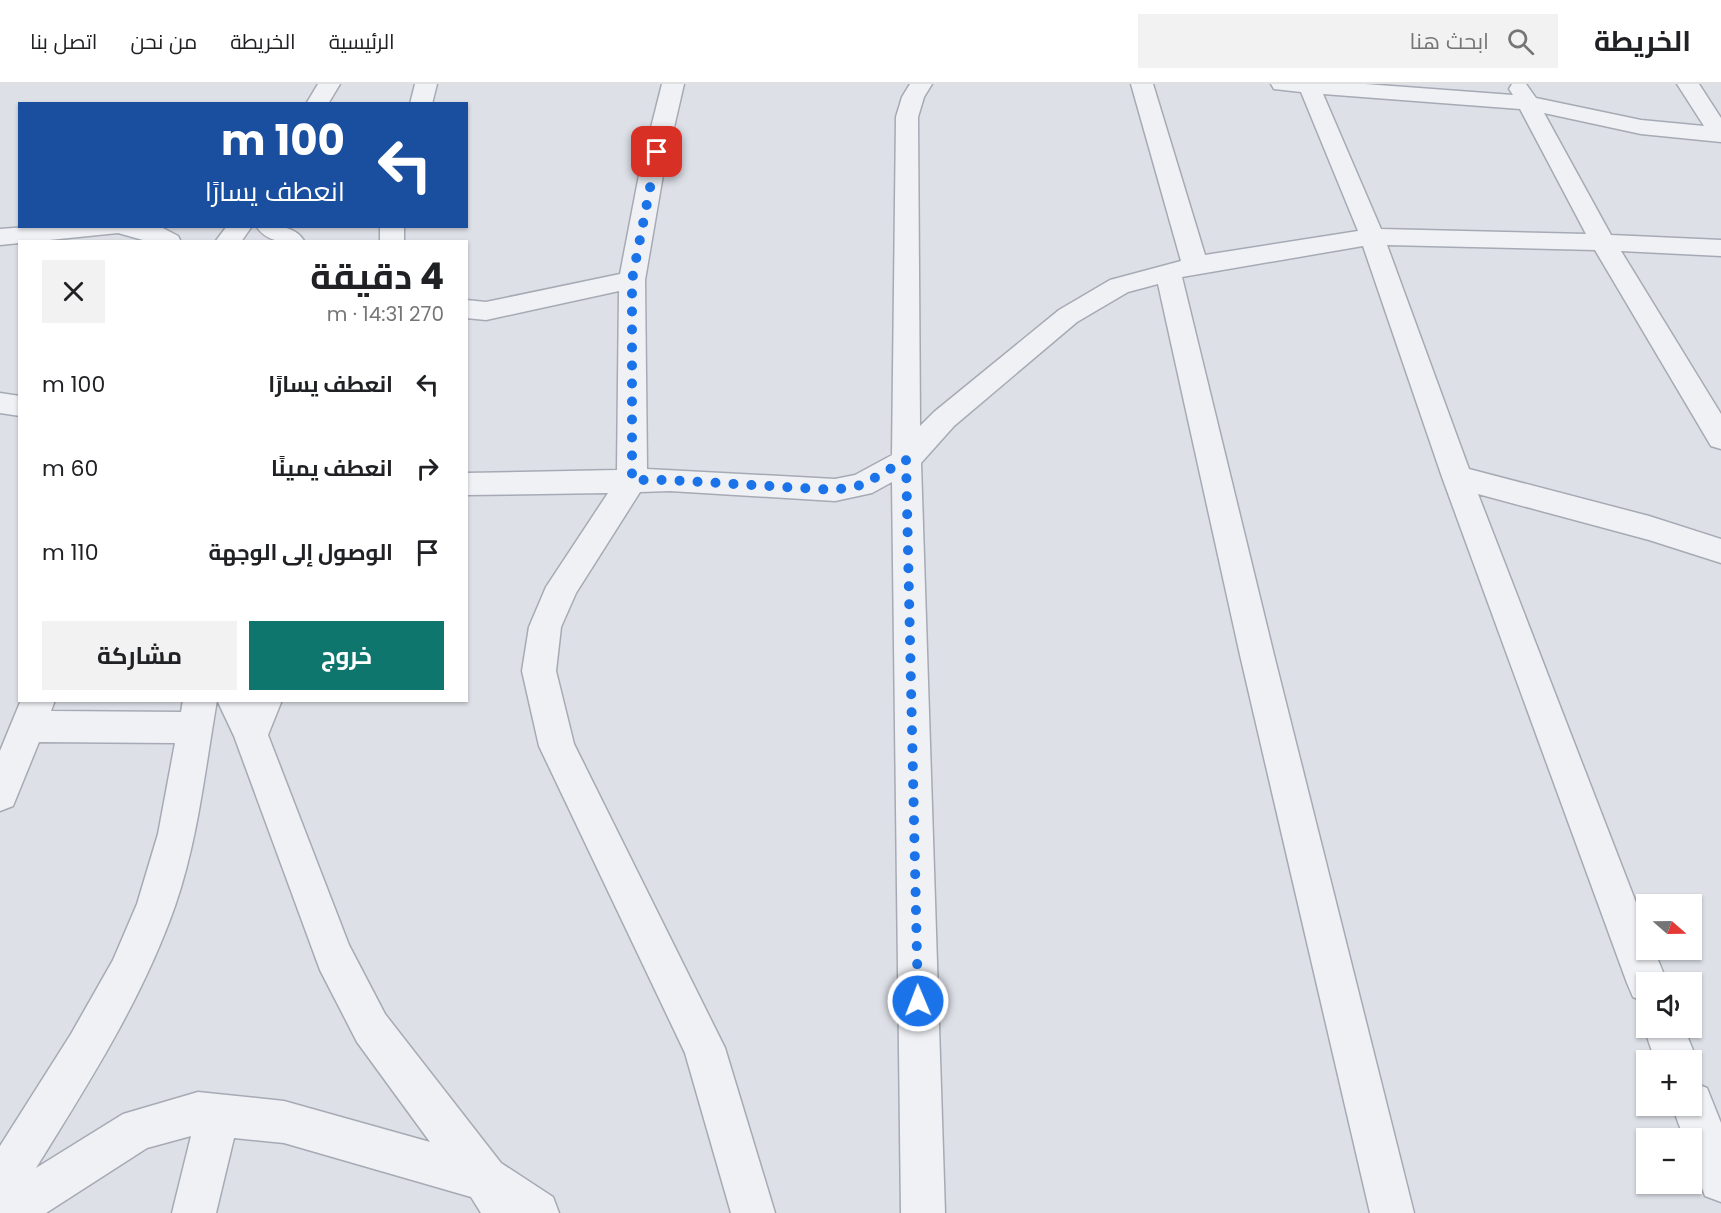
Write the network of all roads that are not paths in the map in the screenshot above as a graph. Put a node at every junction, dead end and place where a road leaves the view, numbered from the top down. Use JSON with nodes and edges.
{"nodes":[{"id":1,"x":329,"y":84,"type":"edge"},
{"id":2,"x":426,"y":84,"type":"edge"},
{"id":3,"x":673,"y":84,"type":"edge"},
{"id":4,"x":921,"y":84,"type":"edge"},
{"id":5,"x":1142,"y":84,"type":"edge"},
{"id":6,"x":1282,"y":84,"type":"edge"},
{"id":7,"x":1688,"y":84,"type":"edge"},
{"id":8,"x":1309,"y":86,"type":"junction"},
{"id":9,"x":1522,"y":93,"type":"edge"},
{"id":10,"x":318,"y":102,"type":"edge"},
{"id":11,"x":422,"y":102,"type":"edge"},
{"id":12,"x":1721,"y":134,"type":"edge"},
{"id":13,"x":84,"y":228,"type":"edge"},
{"id":14,"x":132,"y":228,"type":"edge"},
{"id":15,"x":238,"y":228,"type":"edge"},
{"id":16,"x":271,"y":228,"type":"edge"},
{"id":17,"x":0,"y":237,"type":"edge"},
{"id":18,"x":1372,"y":237,"type":"junction"},
{"id":19,"x":165,"y":240,"type":"edge"},
{"id":20,"x":229,"y":240,"type":"edge"},
{"id":21,"x":290,"y":240,"type":"edge"},
{"id":22,"x":1603,"y":242,"type":"junction"},
{"id":23,"x":1712,"y":247,"type":"edge"},
{"id":24,"x":1182,"y":269,"type":"junction"},
{"id":25,"x":1721,"y":273,"type":"edge"},
{"id":26,"x":632,"y":280,"type":"junction"},
{"id":27,"x":468,"y":309,"type":"edge"},
{"id":28,"x":0,"y":403,"type":"edge"},
{"id":29,"x":18,"y":406,"type":"edge"},
{"id":30,"x":1721,"y":438,"type":"edge"},
{"id":31,"x":906,"y":460,"type":"junction"},
{"id":32,"x":1457,"y":477,"type":"junction"},
{"id":33,"x":632,"y":480,"type":"junction"},
{"id":34,"x":468,"y":484,"type":"edge"},
{"id":35,"x":1721,"y":551,"type":"edge"},
{"id":36,"x":237,"y":702,"type":"edge"},
{"id":37,"x":33,"y":713,"type":"edge"},
{"id":38,"x":197,"y":714,"type":"edge"},
{"id":39,"x":258,"y":718,"type":"edge"},
{"id":40,"x":0,"y":794,"type":"edge"},
{"id":41,"x":1643,"y":972,"type":"edge"},
{"id":42,"x":218,"y":1115,"type":"junction"},
{"id":43,"x":1697,"y":1116,"type":"edge"},
{"id":44,"x":1721,"y":1180,"type":"edge"},
{"id":45,"x":0,"y":1186,"type":"edge"},
{"id":46,"x":495,"y":1196,"type":"edge"},
{"id":47,"x":6,"y":1213,"type":"edge"},
{"id":48,"x":194,"y":1213,"type":"edge"},
{"id":49,"x":537,"y":1213,"type":"edge"},
{"id":50,"x":753,"y":1213,"type":"edge"},
{"id":51,"x":923,"y":1213,"type":"edge"},
{"id":52,"x":1392,"y":1213,"type":"edge"}],
"edges":[{"from":1,"to":10,"type":"street"},
{"from":2,"to":11,"type":"street"},
{"from":3,"to":26,"type":"street"},
{"from":4,"to":31,"type":"street"},
{"from":5,"to":24,"type":"street"},
{"from":6,"to":8,"type":"street"},
{"from":7,"to":12,"type":"street"},
{"from":8,"to":9,"type":"street"},
{"from":8,"to":18,"type":"street"},
{"from":9,"to":12,"type":"street"},
{"from":9,"to":22,"type":"street"},
{"from":13,"to":17,"type":"street"},
{"from":14,"to":19,"type":"street"},
{"from":15,"to":20,"type":"street"},
{"from":16,"to":21,"type":"street"},
{"from":18,"to":22,"type":"street"},
{"from":18,"to":24,"type":"street"},
{"from":18,"to":32,"type":"street"},
{"from":22,"to":23,"type":"street"},
{"from":22,"to":30,"type":"street"},
{"from":23,"to":25,"type":"street"},
{"from":24,"to":31,"type":"street"},
{"from":24,"to":52,"type":"street"},
{"from":26,"to":27,"type":"street"},
{"from":26,"to":33,"type":"street"},
{"from":28,"to":29,"type":"street"},
{"from":31,"to":33,"type":"street"},
{"from":31,"to":51,"type":"street"},
{"from":32,"to":35,"type":"street"},
{"from":32,"to":41,"type":"street"},
{"from":33,"to":34,"type":"street"},
{"from":33,"to":50,"type":"street"},
{"from":36,"to":39,"type":"street"},
{"from":37,"to":38,"type":"street"},
{"from":37,"to":40,"type":"street"},
{"from":38,"to":45,"type":"street"},
{"from":39,"to":46,"type":"street"},
{"from":42,"to":46,"type":"street"},
{"from":42,"to":47,"type":"street"},
{"from":42,"to":48,"type":"street"},
{"from":43,"to":44,"type":"street"},
{"from":46,"to":49,"type":"street"}]}
